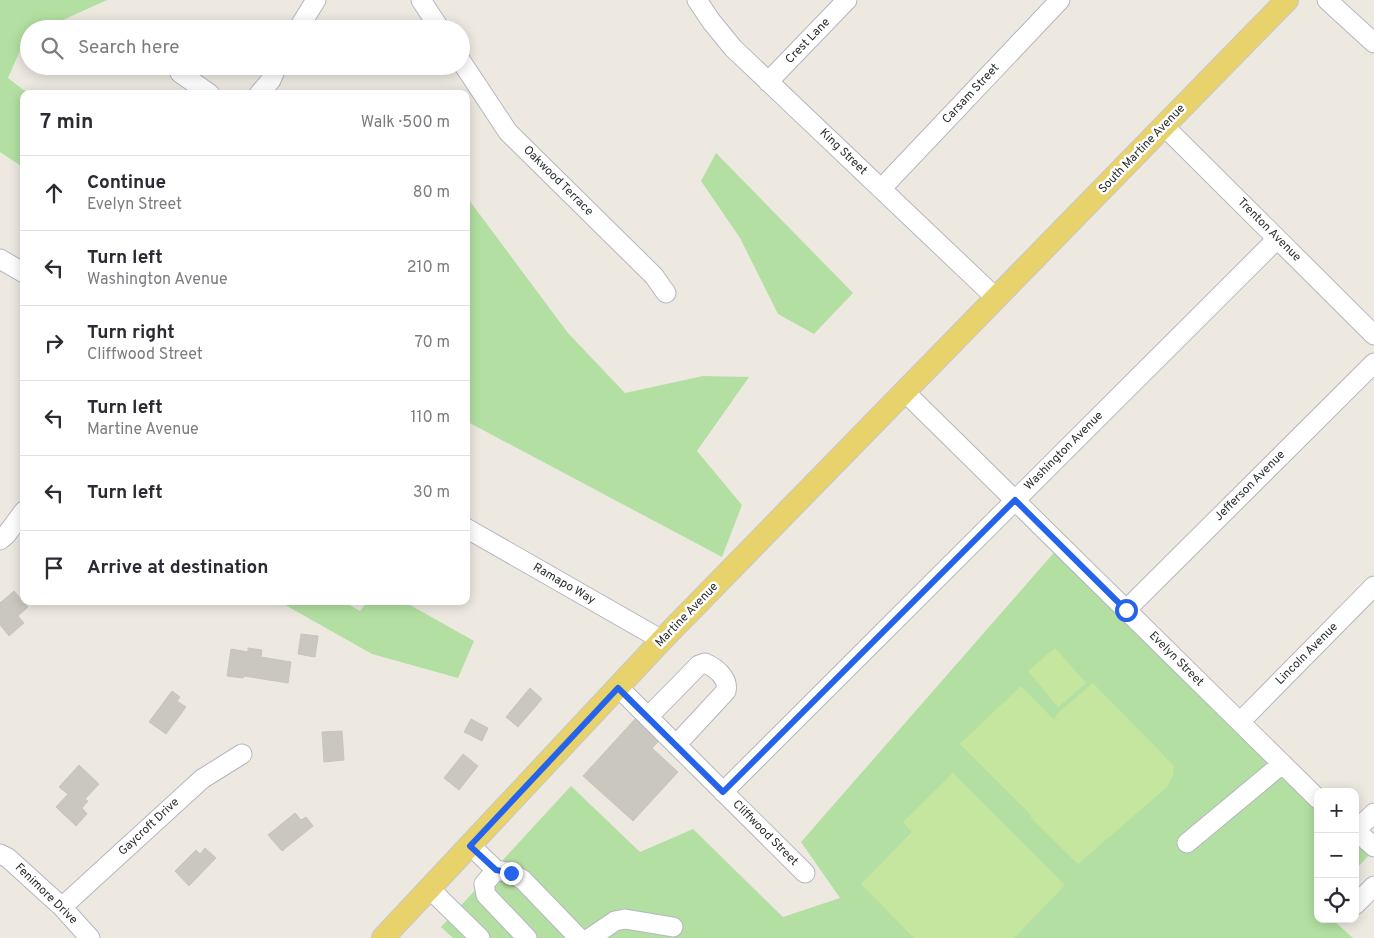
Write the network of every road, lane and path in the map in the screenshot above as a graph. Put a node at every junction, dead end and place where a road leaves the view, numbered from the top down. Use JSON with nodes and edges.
{"nodes":[{"id":1,"x":316,"y":0,"type":"edge"},
{"id":2,"x":421,"y":0,"type":"edge"},
{"id":3,"x":697,"y":0,"type":"edge"},
{"id":4,"x":847,"y":0,"type":"edge"},
{"id":5,"x":1060,"y":0,"type":"edge"},
{"id":6,"x":1287,"y":0,"type":"edge"},
{"id":7,"x":1327,"y":0,"type":"edge"},
{"id":8,"x":304,"y":20,"type":"edge"},
{"id":9,"x":434,"y":20,"type":"edge"},
{"id":10,"x":1374,"y":43,"type":"edge"},
{"id":11,"x":183,"y":75,"type":"edge"},
{"id":12,"x":273,"y":75,"type":"edge"},
{"id":13,"x":470,"y":75,"type":"edge"},
{"id":14,"x":768,"y":82,"type":"junction"},
{"id":15,"x":204,"y":90,"type":"edge"},
{"id":16,"x":262,"y":90,"type":"edge"},
{"id":17,"x":1164,"y":126,"type":"junction"},
{"id":18,"x":881,"y":189,"type":"junction"},
{"id":19,"x":1277,"y":239,"type":"junction"},
{"id":20,"x":0,"y":259,"type":"edge"},
{"id":21,"x":20,"y":271,"type":"edge"},
{"id":22,"x":666,"y":293,"type":"dead end"},
{"id":23,"x":996,"y":298,"type":"junction"},
{"id":24,"x":1374,"y":335,"type":"edge"},
{"id":25,"x":1374,"y":363,"type":"edge"},
{"id":26,"x":906,"y":392,"type":"junction"},
{"id":27,"x":1015,"y":500,"type":"junction"},
{"id":28,"x":20,"y":516,"type":"edge"},
{"id":29,"x":470,"y":530,"type":"edge"},
{"id":30,"x":0,"y":540,"type":"edge"},
{"id":31,"x":1374,"y":586,"type":"edge"},
{"id":32,"x":1126,"y":610,"type":"junction"},
{"id":33,"x":662,"y":640,"type":"junction"},
{"id":34,"x":618,"y":688,"type":"junction"},
{"id":35,"x":648,"y":717,"type":"junction"},
{"id":36,"x":1240,"y":722,"type":"junction"},
{"id":37,"x":676,"y":745,"type":"junction"},
{"id":38,"x":242,"y":754,"type":"dead end"},
{"id":39,"x":1282,"y":764,"type":"junction"},
{"id":40,"x":723,"y":792,"type":"junction"},
{"id":41,"x":1314,"y":795,"type":"edge"},
{"id":42,"x":1374,"y":813,"type":"edge"},
{"id":43,"x":1359,"y":829,"type":"edge"},
{"id":44,"x":1359,"y":835,"type":"edge"},
{"id":45,"x":1187,"y":843,"type":"dead end"},
{"id":46,"x":470,"y":846,"type":"junction"},
{"id":47,"x":1374,"y":847,"type":"edge"},
{"id":48,"x":0,"y":854,"type":"edge"},
{"id":49,"x":496,"y":870,"type":"junction"},
{"id":50,"x":805,"y":873,"type":"dead end"},
{"id":51,"x":1374,"y":886,"type":"edge"},
{"id":52,"x":430,"y":889,"type":"junction"},
{"id":53,"x":1359,"y":901,"type":"edge"},
{"id":54,"x":62,"y":907,"type":"junction"},
{"id":55,"x":673,"y":927,"type":"dead end"},
{"id":56,"x":90,"y":938,"type":"edge"},
{"id":57,"x":383,"y":938,"type":"edge"},
{"id":58,"x":480,"y":938,"type":"edge"},
{"id":59,"x":527,"y":938,"type":"edge"},
{"id":60,"x":579,"y":938,"type":"edge"},
{"id":61,"x":590,"y":938,"type":"edge"}],
"edges":[{"from":1,"to":8,"type":"street"},
{"from":2,"to":9,"type":"street"},
{"from":3,"to":14,"type":"street","name":"King Street"},
{"from":4,"to":14,"type":"street","name":"Crest Lane"},
{"from":5,"to":18,"type":"street","name":"Carsam Street"},
{"from":6,"to":17,"type":"main road","name":"South Martine Avenue"},
{"from":7,"to":10,"type":"street"},
{"from":11,"to":15,"type":"street"},
{"from":12,"to":16,"type":"street"},
{"from":13,"to":22,"type":"street","name":"Oakwood Terrace"},
{"from":14,"to":18,"type":"street","name":"King Street"},
{"from":17,"to":19,"type":"street","name":"Trenton Avenue"},
{"from":17,"to":23,"type":"main road","name":"South Martine Avenue"},
{"from":18,"to":23,"type":"street","name":"King Street"},
{"from":19,"to":24,"type":"street","name":"Trenton Avenue"},
{"from":19,"to":27,"type":"street","name":"Washington Avenue"},
{"from":20,"to":21,"type":"street"},
{"from":23,"to":26,"type":"main road","name":"Martine Avenue"},
{"from":25,"to":32,"type":"street","name":"Jefferson Avenue"},
{"from":26,"to":27,"type":"street","name":"Evelyn Street"},
{"from":26,"to":33,"type":"main road","name":"Martine Avenue"},
{"from":27,"to":32,"type":"street","name":"Evelyn Street"},
{"from":27,"to":40,"type":"street","name":"Washington Avenue"},
{"from":28,"to":30,"type":"street"},
{"from":29,"to":33,"type":"street","name":"Ramapo Way"},
{"from":31,"to":36,"type":"street","name":"Lincoln Avenue"},
{"from":32,"to":36,"type":"street","name":"Evelyn Street"},
{"from":33,"to":34,"type":"main road","name":"Martine Avenue"},
{"from":34,"to":35,"type":"street","name":"Cliffwood Street"},
{"from":34,"to":46,"type":"main road","name":"Martine Avenue"},
{"from":35,"to":37,"type":"street","name":"Cliffwood Street"},
{"from":35,"to":37,"type":"street"},
{"from":36,"to":39,"type":"street","name":"Evelyn Street"},
{"from":37,"to":40,"type":"street","name":"Cliffwood Street"},
{"from":38,"to":54,"type":"street","name":"Gaycroft Drive"},
{"from":39,"to":41,"type":"street","name":"Evelyn Street"},
{"from":39,"to":45,"type":"street"},
{"from":40,"to":50,"type":"street","name":"Cliffwood Street"},
{"from":42,"to":43,"type":"street"},
{"from":44,"to":47,"type":"street"},
{"from":46,"to":49,"type":"street"},
{"from":46,"to":52,"type":"main road","name":"Martine Avenue"},
{"from":48,"to":54,"type":"street","name":"Fenimore Drive"},
{"from":49,"to":59,"type":"street"},
{"from":49,"to":60,"type":"street"},
{"from":51,"to":53,"type":"street"},
{"from":52,"to":57,"type":"main road","name":"Martine Avenue"},
{"from":52,"to":58,"type":"street"},
{"from":54,"to":56,"type":"street","name":"Fenimore Drive"},
{"from":55,"to":61,"type":"street"}]}
